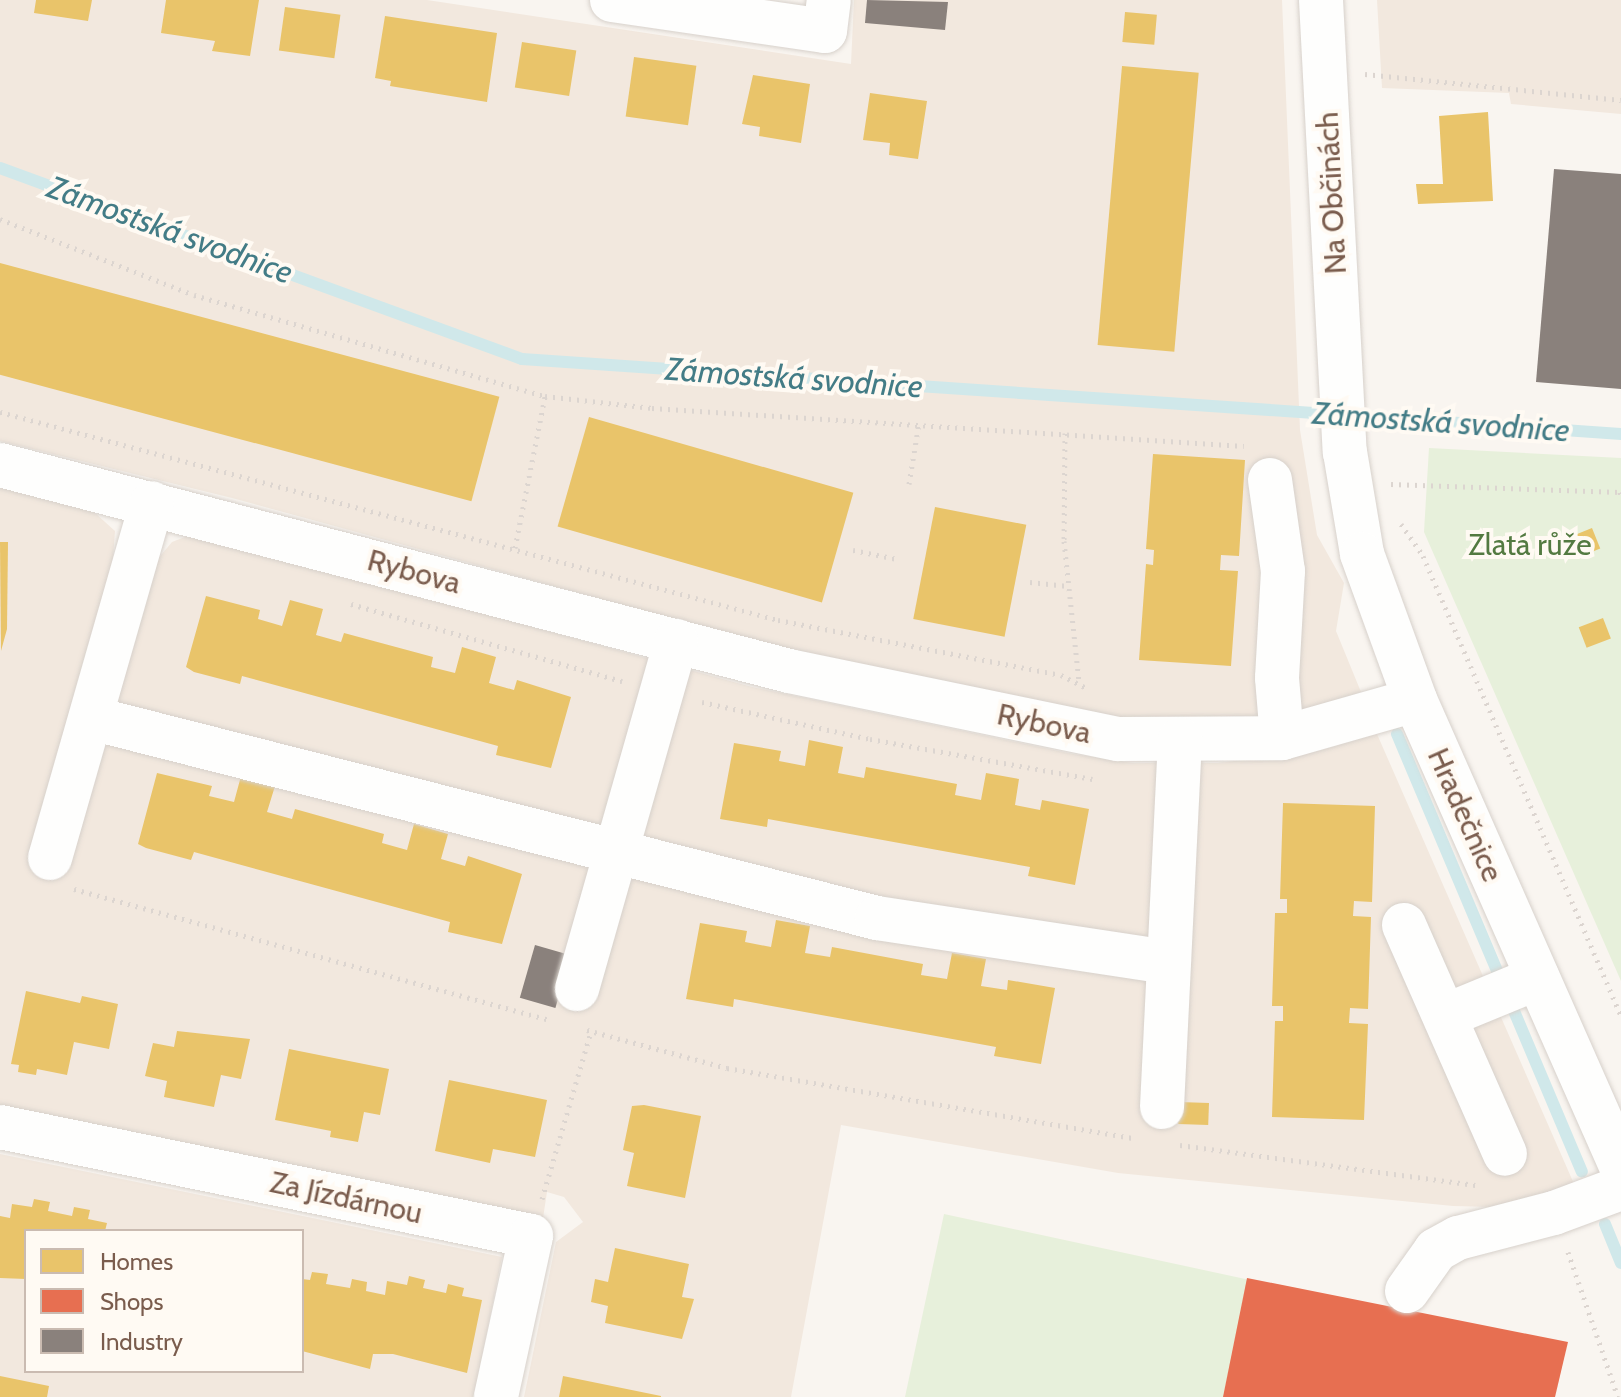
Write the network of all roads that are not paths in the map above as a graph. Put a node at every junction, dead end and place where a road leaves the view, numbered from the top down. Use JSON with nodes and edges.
{"nodes":[{"id":1,"x":612,"y":0,"type":"edge"},
{"id":2,"x":829,"y":0,"type":"edge"},
{"id":3,"x":1321,"y":0,"type":"edge"},
{"id":4,"x":1345,"y":452,"type":"joint"},
{"id":5,"x":1263,"y":463,"type":"road end"},
{"id":6,"x":0,"y":465,"type":"edge"},
{"id":7,"x":152,"y":503,"type":"junction"},
{"id":8,"x":676,"y":641,"type":"junction"},
{"id":9,"x":1415,"y":700,"type":"junction"},
{"id":10,"x":91,"y":718,"type":"junction"},
{"id":11,"x":1282,"y":738,"type":"junction"},
{"id":12,"x":1180,"y":739,"type":"junction"},
{"id":13,"x":616,"y":853,"type":"junction"},
{"id":14,"x":56,"y":872,"type":"road end"},
{"id":15,"x":1404,"y":925,"type":"dead end"},
{"id":16,"x":1169,"y":962,"type":"junction"},
{"id":17,"x":1537,"y":978,"type":"junction"},
{"id":18,"x":571,"y":1013,"type":"road end"},
{"id":19,"x":1445,"y":1016,"type":"junction"},
{"id":20,"x":0,"y":1127,"type":"edge"},
{"id":21,"x":1160,"y":1130,"type":"road end"},
{"id":22,"x":1621,"y":1166,"type":"edge"},
{"id":23,"x":1492,"y":1170,"type":"road end"},
{"id":24,"x":1621,"y":1188,"type":"edge"},
{"id":25,"x":1407,"y":1291,"type":"dead end"},
{"id":26,"x":496,"y":1397,"type":"edge"}],
"edges":[{"from":1,"to":2,"type":"street"},
{"from":3,"to":4,"type":"street","name":"Na Občinách"},
{"from":4,"to":9,"type":"street","name":"Hradečnice"},
{"from":5,"to":11,"type":"street"},
{"from":6,"to":7,"type":"street","name":"Rybova"},
{"from":7,"to":8,"type":"street","name":"Rybova"},
{"from":7,"to":10,"type":"street"},
{"from":8,"to":12,"type":"street","name":"Rybova"},
{"from":8,"to":13,"type":"street"},
{"from":9,"to":11,"type":"street","name":"Rybova"},
{"from":9,"to":17,"type":"street","name":"Hradečnice"},
{"from":10,"to":13,"type":"street"},
{"from":10,"to":14,"type":"street"},
{"from":11,"to":12,"type":"street","name":"Rybova"},
{"from":12,"to":16,"type":"street"},
{"from":13,"to":16,"type":"street"},
{"from":13,"to":18,"type":"street"},
{"from":15,"to":19,"type":"street"},
{"from":16,"to":21,"type":"street"},
{"from":17,"to":19,"type":"street"},
{"from":17,"to":22,"type":"street","name":"Hradečnice"},
{"from":19,"to":23,"type":"street"},
{"from":20,"to":26,"type":"street","name":"Za Jízdárnou"},
{"from":24,"to":25,"type":"street"}]}
